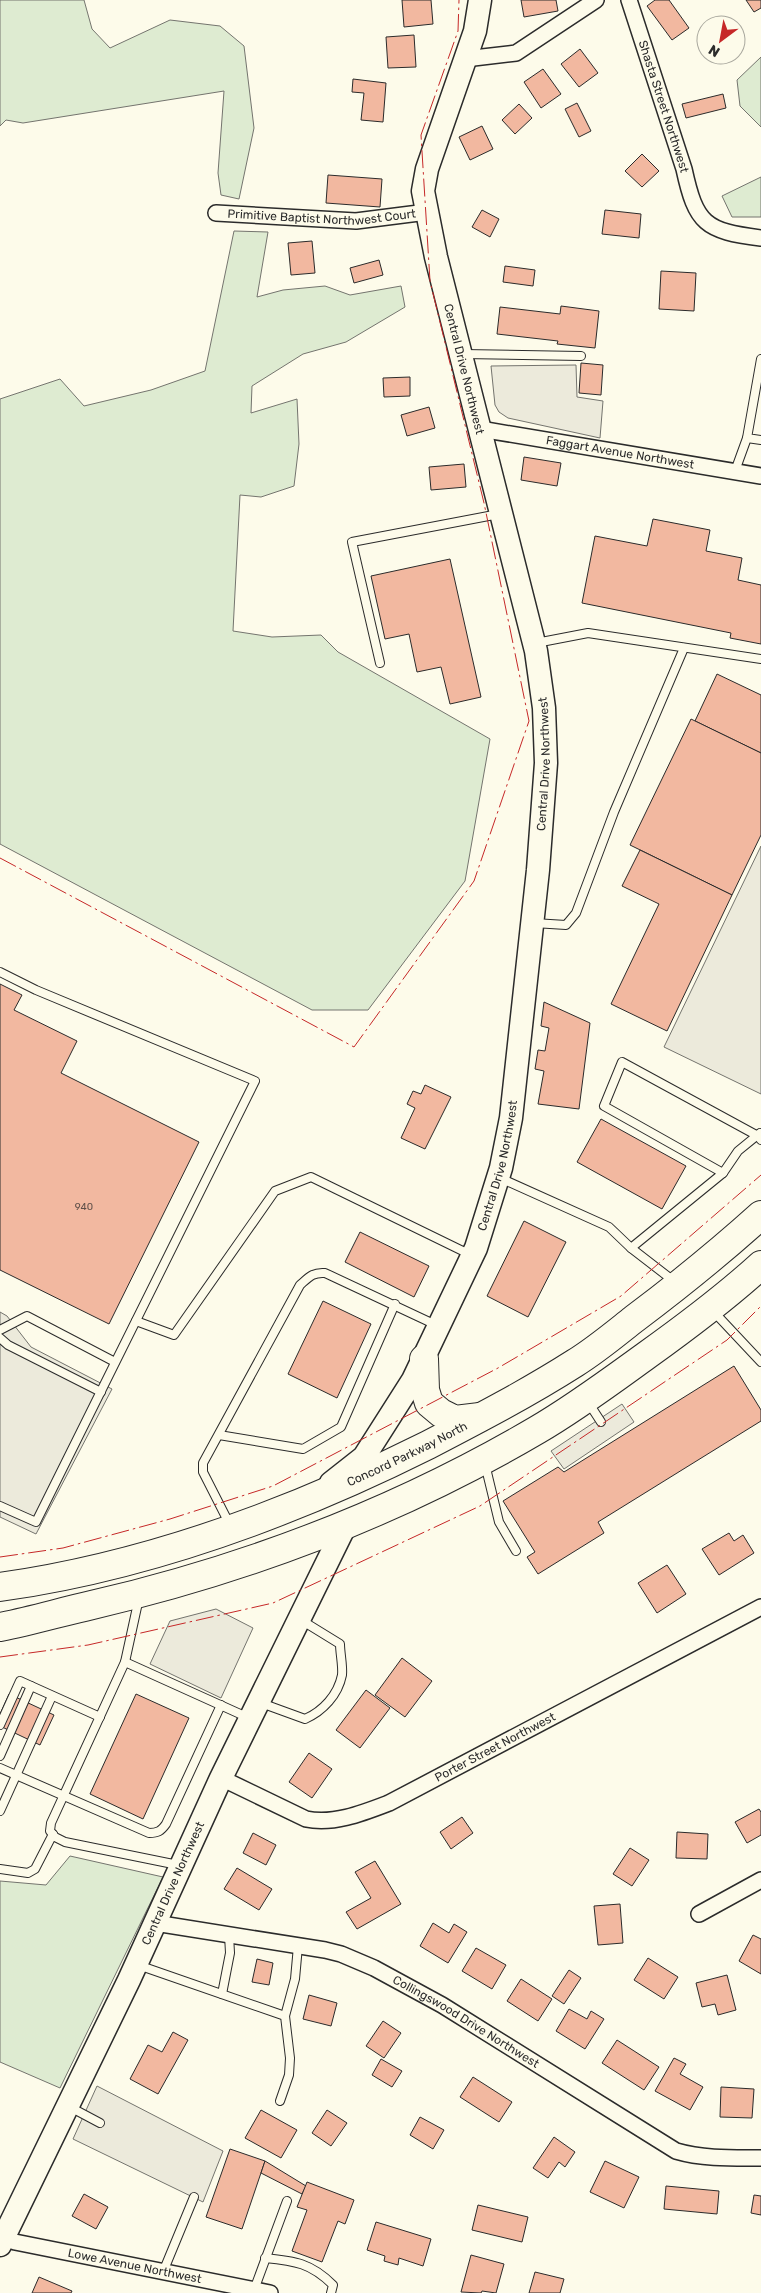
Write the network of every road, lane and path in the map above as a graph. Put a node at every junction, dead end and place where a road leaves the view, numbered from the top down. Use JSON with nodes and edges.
{"nodes":[{"id":1,"x":480,"y":0,"type":"edge"},
{"id":2,"x":596,"y":0,"type":"edge"},
{"id":3,"x":629,"y":0,"type":"edge"},
{"id":4,"x":465,"y":59,"type":"junction"},
{"id":5,"x":427,"y":212,"type":"junction"},
{"id":6,"x":216,"y":213,"type":"dead end"},
{"id":7,"x":761,"y":238,"type":"edge"},
{"id":8,"x":461,"y":354,"type":"junction"},
{"id":9,"x":581,"y":356,"type":"dead end"},
{"id":10,"x":761,"y":359,"type":"edge"},
{"id":11,"x":760,"y":378,"type":"edge"},
{"id":12,"x":480,"y":429,"type":"junction"},
{"id":13,"x":747,"y":438,"type":"junction"},
{"id":14,"x":761,"y":440,"type":"edge"},
{"id":15,"x":735,"y":472,"type":"junction"},
{"id":16,"x":761,"y":476,"type":"edge"},
{"id":17,"x":501,"y":514,"type":"junction"},
{"id":18,"x":534,"y":644,"type":"junction"},
{"id":19,"x":684,"y":648,"type":"junction"},
{"id":20,"x":761,"y":659,"type":"edge"},
{"id":21,"x":380,"y":663,"type":"dead end"},
{"id":22,"x":532,"y":923,"type":"junction"},
{"id":23,"x":0,"y":972,"type":"edge"},
{"id":24,"x":760,"y":1136,"type":"edge"},
{"id":25,"x":723,"y":1173,"type":"junction"},
{"id":26,"x":498,"y":1177,"type":"junction"},
{"id":27,"x":761,"y":1216,"type":"edge"},
{"id":28,"x":631,"y":1248,"type":"junction"},
{"id":29,"x":473,"y":1256,"type":"junction"},
{"id":30,"x":761,"y":1265,"type":"edge"},
{"id":31,"x":679,"y":1285,"type":"junction"},
{"id":32,"x":395,"y":1304,"type":"junction"},
{"id":33,"x":711,"y":1309,"type":"junction"},
{"id":34,"x":136,"y":1321,"type":"junction"},
{"id":35,"x":440,"y":1327,"type":"junction"},
{"id":36,"x":0,"y":1330,"type":"edge"},
{"id":37,"x":0,"y":1338,"type":"edge"},
{"id":38,"x":424,"y":1359,"type":"junction"},
{"id":39,"x":115,"y":1362,"type":"junction"},
{"id":40,"x":576,"y":1362,"type":"junction"},
{"id":41,"x":761,"y":1362,"type":"edge"},
{"id":42,"x":101,"y":1392,"type":"junction"},
{"id":43,"x":585,"y":1398,"type":"junction"},
{"id":44,"x":486,"y":1416,"type":"junction"},
{"id":45,"x":601,"y":1422,"type":"dead end"},
{"id":46,"x":219,"y":1435,"type":"junction"},
{"id":47,"x":484,"y":1460,"type":"junction"},
{"id":48,"x":317,"y":1495,"type":"junction"},
{"id":49,"x":0,"y":1506,"type":"edge"},
{"id":50,"x":347,"y":1522,"type":"junction"},
{"id":51,"x":232,"y":1529,"type":"junction"},
{"id":52,"x":516,"y":1550,"type":"dead end"},
{"id":53,"x":0,"y":1587,"type":"edge"},
{"id":54,"x":139,"y":1594,"type":"junction"},
{"id":55,"x":761,"y":1607,"type":"edge"},
{"id":56,"x":300,"y":1619,"type":"junction"},
{"id":57,"x":0,"y":1627,"type":"edge"},
{"id":58,"x":124,"y":1662,"type":"junction"},
{"id":59,"x":31,"y":1686,"type":"junction"},
{"id":60,"x":52,"y":1696,"type":"junction"},
{"id":61,"x":221,"y":1705,"type":"junction"},
{"id":62,"x":255,"y":1710,"type":"junction"},
{"id":63,"x":100,"y":1717,"type":"junction"},
{"id":64,"x":0,"y":1725,"type":"edge"},
{"id":65,"x":0,"y":1756,"type":"edge"},
{"id":66,"x":1,"y":1770,"type":"edge"},
{"id":67,"x":16,"y":1775,"type":"junction"},
{"id":68,"x":221,"y":1778,"type":"junction"},
{"id":69,"x":64,"y":1795,"type":"junction"},
{"id":70,"x":0,"y":1812,"type":"edge"},
{"id":71,"x":53,"y":1834,"type":"junction"},
{"id":72,"x":181,"y":1866,"type":"junction"},
{"id":73,"x":0,"y":1869,"type":"edge"},
{"id":74,"x":761,"y":1880,"type":"edge"},
{"id":75,"x":699,"y":1914,"type":"dead end"},
{"id":76,"x":155,"y":1923,"type":"junction"},
{"id":77,"x":229,"y":1935,"type":"junction"},
{"id":78,"x":298,"y":1946,"type":"junction"},
{"id":79,"x":136,"y":1965,"type":"junction"},
{"id":80,"x":222,"y":1994,"type":"junction"},
{"id":81,"x":285,"y":2016,"type":"junction"},
{"id":82,"x":280,"y":2101,"type":"dead end"},
{"id":83,"x":68,"y":2106,"type":"junction"},
{"id":84,"x":100,"y":2123,"type":"dead end"},
{"id":85,"x":761,"y":2158,"type":"edge"},
{"id":86,"x":194,"y":2197,"type":"dead end"},
{"id":87,"x":287,"y":2201,"type":"dead end"},
{"id":88,"x":1,"y":2240,"type":"edge"},
{"id":89,"x":265,"y":2258,"type":"junction"},
{"id":90,"x":163,"y":2272,"type":"junction"},
{"id":91,"x":254,"y":2290,"type":"junction"},
{"id":92,"x":270,"y":2293,"type":"edge"},
{"id":93,"x":331,"y":2293,"type":"edge"}],
"edges":[{"from":1,"to":4,"type":"street","name":"Central Drive Northwest"},
{"from":2,"to":4,"type":"street"},
{"from":3,"to":7,"type":"street","name":"Shasta Street Northwest"},
{"from":4,"to":5,"type":"street","name":"Central Drive Northwest"},
{"from":5,"to":6,"type":"street","name":"Primitive Baptist Northwest Court"},
{"from":5,"to":8,"type":"street","name":"Central Drive Northwest"},
{"from":8,"to":9,"type":"lane"},
{"from":8,"to":12,"type":"street","name":"Central Drive Northwest"},
{"from":10,"to":11,"type":"lane"},
{"from":11,"to":13,"type":"lane"},
{"from":12,"to":15,"type":"street","name":"Faggart Avenue Northwest"},
{"from":12,"to":17,"type":"street","name":"Central Drive Northwest"},
{"from":13,"to":14,"type":"lane"},
{"from":13,"to":15,"type":"lane"},
{"from":15,"to":16,"type":"street","name":"Faggart Avenue Northwest"},
{"from":17,"to":18,"type":"street","name":"Central Drive Northwest"},
{"from":17,"to":21,"type":"lane"},
{"from":18,"to":19,"type":"lane"},
{"from":18,"to":22,"type":"street","name":"Central Drive Northwest"},
{"from":19,"to":20,"type":"lane"},
{"from":19,"to":22,"type":"lane"},
{"from":22,"to":26,"type":"street","name":"Central Drive Northwest"},
{"from":23,"to":34,"type":"lane"},
{"from":24,"to":25,"type":"lane"},
{"from":24,"to":25,"type":"lane"},
{"from":25,"to":28,"type":"lane"},
{"from":26,"to":28,"type":"lane"},
{"from":26,"to":29,"type":"street","name":"Central Drive Northwest"},
{"from":27,"to":31,"type":"highway","name":"Concord Parkway North"},
{"from":28,"to":31,"type":"lane"},
{"from":29,"to":34,"type":"lane"},
{"from":29,"to":35,"type":"street","name":"Central Drive Northwest"},
{"from":30,"to":33,"type":"highway"},
{"from":31,"to":40,"type":"highway","name":"Concord Parkway North"},
{"from":32,"to":35,"type":"lane"},
{"from":32,"to":46,"type":"lane"},
{"from":32,"to":46,"type":"lane"},
{"from":33,"to":41,"type":"lane"},
{"from":33,"to":43,"type":"highway"},
{"from":34,"to":39,"type":"lane"},
{"from":35,"to":38,"type":"street","name":"Central Drive Northwest"},
{"from":36,"to":39,"type":"lane"},
{"from":37,"to":42,"type":"lane"},
{"from":38,"to":44,"type":"highway"},
{"from":38,"to":48,"type":"street","name":"Central Drive Northwest"},
{"from":39,"to":42,"type":"lane"},
{"from":40,"to":44,"type":"highway","name":"Concord Parkway North"},
{"from":40,"to":50,"type":"highway"},
{"from":42,"to":49,"type":"lane"},
{"from":43,"to":45,"type":"lane"},
{"from":43,"to":47,"type":"highway"},
{"from":44,"to":48,"type":"highway","name":"Concord Parkway North"},
{"from":46,"to":51,"type":"lane"},
{"from":47,"to":50,"type":"highway"},
{"from":47,"to":52,"type":"lane"},
{"from":48,"to":51,"type":"highway","name":"Concord Parkway North"},
{"from":50,"to":54,"type":"highway"},
{"from":50,"to":56,"type":"street","name":"Central Drive Northwest"},
{"from":51,"to":53,"type":"highway","name":"Concord Parkway North"},
{"from":54,"to":57,"type":"highway"},
{"from":54,"to":58,"type":"lane"},
{"from":55,"to":68,"type":"street","name":"Porter Street Northwest"},
{"from":56,"to":62,"type":"street","name":"Central Drive Northwest"},
{"from":56,"to":62,"type":"lane"},
{"from":58,"to":61,"type":"lane"},
{"from":58,"to":63,"type":"lane"},
{"from":59,"to":60,"type":"lane"},
{"from":59,"to":64,"type":"lane"},
{"from":59,"to":65,"type":"lane"},
{"from":60,"to":63,"type":"lane"},
{"from":60,"to":67,"type":"lane"},
{"from":61,"to":62,"type":"lane"},
{"from":61,"to":69,"type":"lane"},
{"from":62,"to":68,"type":"street","name":"Central Drive Northwest"},
{"from":63,"to":69,"type":"lane"},
{"from":66,"to":67,"type":"lane"},
{"from":67,"to":69,"type":"lane"},
{"from":67,"to":70,"type":"lane"},
{"from":68,"to":72,"type":"street","name":"Central Drive Northwest"},
{"from":69,"to":71,"type":"lane"},
{"from":71,"to":72,"type":"lane"},
{"from":71,"to":73,"type":"lane"},
{"from":72,"to":76,"type":"street","name":"Central Drive Northwest"},
{"from":74,"to":75,"type":"street"},
{"from":76,"to":77,"type":"street","name":"Collingswood Drive Northwest"},
{"from":76,"to":79,"type":"street","name":"Central Drive Northwest"},
{"from":77,"to":78,"type":"street","name":"Collingswood Drive Northwest"},
{"from":77,"to":80,"type":"lane"},
{"from":78,"to":81,"type":"lane"},
{"from":78,"to":85,"type":"street","name":"Collingswood Drive Northwest"},
{"from":79,"to":80,"type":"lane"},
{"from":79,"to":83,"type":"street","name":"Central Drive Northwest"},
{"from":80,"to":81,"type":"lane"},
{"from":81,"to":82,"type":"lane"},
{"from":83,"to":84,"type":"lane"},
{"from":83,"to":88,"type":"street","name":"Central Drive Northwest"},
{"from":86,"to":90,"type":"lane"},
{"from":87,"to":89,"type":"lane"},
{"from":88,"to":90,"type":"street","name":"Lowe Avenue Northwest"},
{"from":89,"to":91,"type":"lane"},
{"from":89,"to":93,"type":"lane"},
{"from":90,"to":91,"type":"street","name":"Lowe Avenue Northwest"},
{"from":91,"to":92,"type":"street","name":"Lowe Avenue Northwest"}]}
